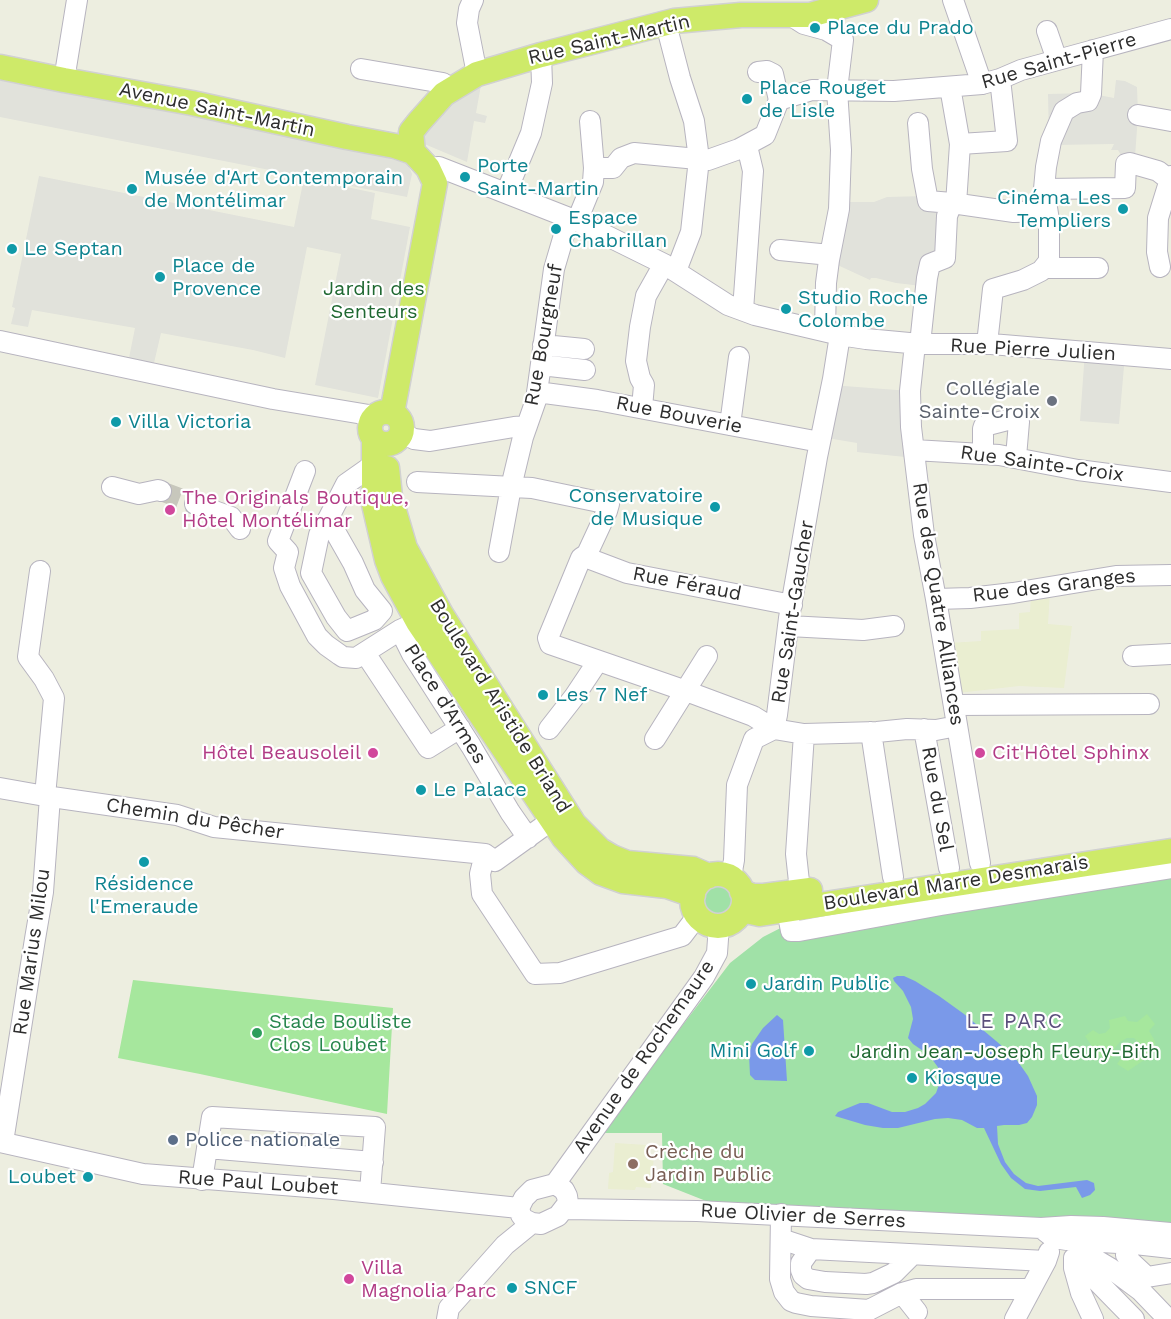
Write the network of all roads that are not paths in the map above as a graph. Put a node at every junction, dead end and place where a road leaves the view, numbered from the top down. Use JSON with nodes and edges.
{"nodes":[{"id":1,"x":77,"y":0,"type":"edge"},
{"id":2,"x":473,"y":0,"type":"edge"},
{"id":3,"x":952,"y":0,"type":"edge"},
{"id":4,"x":858,"y":3,"type":"edge"},
{"id":5,"x":790,"y":15,"type":"junction"},
{"id":6,"x":666,"y":24,"type":"junction"},
{"id":7,"x":1171,"y":29,"type":"edge"},
{"id":8,"x":1047,"y":31,"type":"dead end"},
{"id":9,"x":1093,"y":50,"type":"junction"},
{"id":10,"x":541,"y":55,"type":"junction"},
{"id":11,"x":1057,"y":60,"type":"junction"},
{"id":12,"x":0,"y":67,"type":"edge"},
{"id":13,"x":361,"y":69,"type":"dead end"},
{"id":14,"x":758,"y":72,"type":"dead end"},
{"id":15,"x":477,"y":74,"type":"junction"},
{"id":16,"x":64,"y":80,"type":"junction"},
{"id":17,"x":991,"y":82,"type":"junction"},
{"id":18,"x":950,"y":87,"type":"junction"},
{"id":19,"x":450,"y":89,"type":"junction"},
{"id":20,"x":837,"y":90,"type":"junction"},
{"id":21,"x":779,"y":100,"type":"junction"},
{"id":22,"x":1138,"y":115,"type":"dead end"},
{"id":23,"x":590,"y":121,"type":"dead end"},
{"id":24,"x":1171,"y":121,"type":"edge"},
{"id":25,"x":419,"y":122,"type":"junction"},
{"id":26,"x":918,"y":123,"type":"dead end"},
{"id":27,"x":378,"y":143,"type":"junction"},
{"id":28,"x":960,"y":144,"type":"junction"},
{"id":29,"x":747,"y":146,"type":"junction"},
{"id":30,"x":699,"y":159,"type":"junction"},
{"id":31,"x":420,"y":160,"type":"junction"},
{"id":32,"x":594,"y":168,"type":"junction"},
{"id":33,"x":1170,"y":179,"type":"edge"},
{"id":34,"x":1044,"y":189,"type":"junction"},
{"id":35,"x":506,"y":194,"type":"junction"},
{"id":36,"x":954,"y":203,"type":"junction"},
{"id":37,"x":1047,"y":211,"type":"junction"},
{"id":38,"x":573,"y":219,"type":"junction"},
{"id":39,"x":780,"y":250,"type":"dead end"},
{"id":40,"x":830,"y":255,"type":"junction"},
{"id":41,"x":1160,"y":267,"type":"dead end"},
{"id":42,"x":670,"y":268,"type":"junction"},
{"id":43,"x":1044,"y":268,"type":"junction"},
{"id":44,"x":1098,"y":268,"type":"dead end"},
{"id":45,"x":743,"y":310,"type":"junction"},
{"id":46,"x":832,"y":333,"type":"junction"},
{"id":47,"x":0,"y":341,"type":"edge"},
{"id":48,"x":918,"y":344,"type":"junction"},
{"id":49,"x":987,"y":344,"type":"junction"},
{"id":50,"x":584,"y":349,"type":"dead end"},
{"id":51,"x":542,"y":355,"type":"junction"},
{"id":52,"x":739,"y":357,"type":"dead end"},
{"id":53,"x":1171,"y":359,"type":"edge"},
{"id":54,"x":585,"y":370,"type":"dead end"},
{"id":55,"x":537,"y":392,"type":"junction"},
{"id":56,"x":642,"y":408,"type":"junction"},
{"id":57,"x":730,"y":425,"type":"junction"},
{"id":58,"x":527,"y":426,"type":"junction"},
{"id":59,"x":383,"y":427,"type":"junction"},
{"id":60,"x":820,"y":442,"type":"junction"},
{"id":61,"x":914,"y":450,"type":"junction"},
{"id":62,"x":983,"y":454,"type":"junction"},
{"id":63,"x":1016,"y":457,"type":"junction"},
{"id":64,"x":373,"y":465,"type":"junction"},
{"id":65,"x":305,"y":471,"type":"dead end"},
{"id":66,"x":417,"y":482,"type":"dead end"},
{"id":67,"x":1171,"y":482,"type":"edge"},
{"id":68,"x":112,"y":487,"type":"dead end"},
{"id":69,"x":511,"y":487,"type":"junction"},
{"id":70,"x":161,"y":491,"type":"tunnel mouth"},
{"id":71,"x":195,"y":504,"type":"tunnel mouth"},
{"id":72,"x":328,"y":519,"type":"junction"},
{"id":73,"x":240,"y":529,"type":"dead end"},
{"id":74,"x":499,"y":552,"type":"dead end"},
{"id":75,"x":587,"y":554,"type":"junction"},
{"id":76,"x":40,"y":571,"type":"dead end"},
{"id":77,"x":1171,"y":575,"type":"edge"},
{"id":78,"x":936,"y":599,"type":"junction"},
{"id":79,"x":792,"y":604,"type":"junction"},
{"id":80,"x":380,"y":613,"type":"junction"},
{"id":81,"x":789,"y":626,"type":"junction"},
{"id":82,"x":894,"y":626,"type":"dead end"},
{"id":83,"x":404,"y":628,"type":"junction"},
{"id":84,"x":350,"y":630,"type":"junction"},
{"id":85,"x":365,"y":653,"type":"junction"},
{"id":86,"x":1171,"y":654,"type":"edge"},
{"id":87,"x":707,"y":656,"type":"dead end"},
{"id":88,"x":1133,"y":656,"type":"dead end"},
{"id":89,"x":598,"y":660,"type":"junction"},
{"id":90,"x":686,"y":691,"type":"junction"},
{"id":91,"x":1149,"y":704,"type":"dead end"},
{"id":92,"x":954,"y":705,"type":"junction"},
{"id":93,"x":957,"y":726,"type":"junction"},
{"id":94,"x":460,"y":728,"type":"junction"},
{"id":95,"x":549,"y":729,"type":"dead end"},
{"id":96,"x":774,"y":729,"type":"junction"},
{"id":97,"x":924,"y":729,"type":"junction"},
{"id":98,"x":871,"y":732,"type":"junction"},
{"id":99,"x":804,"y":734,"type":"junction"},
{"id":100,"x":655,"y":739,"type":"dead end"},
{"id":101,"x":0,"y":788,"type":"edge"},
{"id":102,"x":48,"y":797,"type":"junction"},
{"id":103,"x":552,"y":820,"type":"junction"},
{"id":104,"x":1171,"y":836,"type":"edge"},
{"id":105,"x":528,"y":838,"type":"junction"},
{"id":106,"x":1171,"y":851,"type":"edge"},
{"id":107,"x":490,"y":858,"type":"junction"},
{"id":108,"x":980,"y":863,"type":"junction"},
{"id":109,"x":949,"y":868,"type":"junction"},
{"id":110,"x":1171,"y":868,"type":"edge"},
{"id":111,"x":893,"y":877,"type":"junction"},
{"id":112,"x":731,"y":889,"type":"junction"},
{"id":113,"x":794,"y":900,"type":"junction"},
{"id":114,"x":703,"y":912,"type":"junction"},
{"id":115,"x":2,"y":1142,"type":"edge"},
{"id":116,"x":207,"y":1148,"type":"junction"},
{"id":117,"x":373,"y":1162,"type":"junction"},
{"id":118,"x":202,"y":1180,"type":"junction"},
{"id":119,"x":555,"y":1184,"type":"junction"},
{"id":120,"x":370,"y":1192,"type":"junction"},
{"id":121,"x":519,"y":1208,"type":"junction"},
{"id":122,"x":565,"y":1209,"type":"junction"},
{"id":123,"x":781,"y":1214,"type":"junction"},
{"id":124,"x":532,"y":1223,"type":"junction"},
{"id":125,"x":1103,"y":1227,"type":"junction"},
{"id":126,"x":1048,"y":1233,"type":"junction"},
{"id":127,"x":1171,"y":1233,"type":"edge"},
{"id":128,"x":781,"y":1239,"type":"junction"},
{"id":129,"x":1135,"y":1244,"type":"junction"},
{"id":130,"x":1084,"y":1246,"type":"junction"},
{"id":131,"x":1171,"y":1248,"type":"edge"},
{"id":132,"x":811,"y":1249,"type":"junction"},
{"id":133,"x":912,"y":1255,"type":"junction"},
{"id":134,"x":1046,"y":1261,"type":"junction"},
{"id":135,"x":1171,"y":1273,"type":"edge"},
{"id":136,"x":1144,"y":1284,"type":"junction"},
{"id":137,"x":1031,"y":1289,"type":"junction"},
{"id":138,"x":874,"y":1314,"type":"edge"},
{"id":139,"x":447,"y":1319,"type":"edge"},
{"id":140,"x":1015,"y":1319,"type":"edge"},
{"id":141,"x":1094,"y":1319,"type":"edge"},
{"id":142,"x":1134,"y":1319,"type":"edge"},
{"id":143,"x":1168,"y":1319,"type":"edge"}],
"edges":[{"from":1,"to":16,"type":"street"},
{"from":2,"to":15,"type":"street"},
{"from":3,"to":17,"type":"street"},
{"from":4,"to":5,"type":"main road","name":"Rue Saint-Martin"},
{"from":5,"to":6,"type":"main road","name":"Rue Saint-Martin"},
{"from":5,"to":20,"type":"street","name":"Rue Saint-Gaucher"},
{"from":6,"to":10,"type":"main road","name":"Rue Saint-Martin"},
{"from":6,"to":30,"type":"street"},
{"from":7,"to":9,"type":"street","name":"Rue Saint-Pierre"},
{"from":8,"to":11,"type":"street"},
{"from":9,"to":11,"type":"street","name":"Rue Saint-Pierre"},
{"from":9,"to":34,"type":"street"},
{"from":10,"to":15,"type":"main road","name":"Rue Saint-Martin"},
{"from":10,"to":35,"type":"street"},
{"from":11,"to":17,"type":"street","name":"Rue Saint-Pierre"},
{"from":12,"to":16,"type":"main road","name":"Avenue Saint-Martin"},
{"from":13,"to":19,"type":"street"},
{"from":14,"to":21,"type":"street"},
{"from":15,"to":19,"type":"main road","name":"Rue Saint-Martin"},
{"from":16,"to":27,"type":"main road","name":"Avenue Saint-Martin"},
{"from":17,"to":18,"type":"street","name":"Rue Saint-Pierre"},
{"from":17,"to":28,"type":"street"},
{"from":18,"to":20,"type":"street","name":"Rue Saint-Pierre"},
{"from":18,"to":28,"type":"street"},
{"from":19,"to":25,"type":"main road","name":"Rue Saint-Martin"},
{"from":20,"to":21,"type":"street","name":"Rue Saint-Pierre"},
{"from":20,"to":40,"type":"street","name":"Rue Saint-Gaucher"},
{"from":21,"to":29,"type":"street"},
{"from":22,"to":24,"type":"street"},
{"from":23,"to":32,"type":"street","name":"Rue Bourgneuf"},
{"from":25,"to":27,"type":"main road"},
{"from":25,"to":31,"type":"main road"},
{"from":26,"to":36,"type":"street"},
{"from":27,"to":31,"type":"main road","name":"Avenue Saint-Martin"},
{"from":28,"to":36,"type":"street"},
{"from":29,"to":30,"type":"street"},
{"from":29,"to":45,"type":"street"},
{"from":30,"to":32,"type":"street"},
{"from":30,"to":42,"type":"street"},
{"from":31,"to":35,"type":"street","name":"Rue Pierre Julien"},
{"from":31,"to":59,"type":"main road"},
{"from":32,"to":38,"type":"street","name":"Rue Bourgneuf"},
{"from":33,"to":34,"type":"street"},
{"from":33,"to":41,"type":"street"},
{"from":34,"to":37,"type":"street"},
{"from":35,"to":38,"type":"street","name":"Rue Pierre Julien"},
{"from":36,"to":37,"type":"street"},
{"from":36,"to":48,"type":"street","name":"Rue des Quatre Alliances"},
{"from":37,"to":43,"type":"street"},
{"from":38,"to":42,"type":"street","name":"Rue Pierre Julien"},
{"from":38,"to":51,"type":"street","name":"Rue Bourgneuf"},
{"from":39,"to":40,"type":"street"},
{"from":40,"to":46,"type":"street","name":"Rue Saint-Gaucher"},
{"from":42,"to":45,"type":"street","name":"Rue Pierre Julien"},
{"from":42,"to":56,"type":"street"},
{"from":43,"to":44,"type":"street"},
{"from":43,"to":49,"type":"street"},
{"from":45,"to":46,"type":"street","name":"Rue Pierre Julien"},
{"from":46,"to":48,"type":"street","name":"Rue Pierre Julien"},
{"from":46,"to":60,"type":"street","name":"Rue Saint-Gaucher"},
{"from":47,"to":59,"type":"street"},
{"from":48,"to":49,"type":"street","name":"Rue Pierre Julien"},
{"from":48,"to":61,"type":"street","name":"Rue des Quatre Alliances"},
{"from":49,"to":53,"type":"street","name":"Rue Pierre Julien"},
{"from":50,"to":51,"type":"street"},
{"from":51,"to":54,"type":"street"},
{"from":51,"to":55,"type":"street","name":"Rue Bourgneuf"},
{"from":52,"to":57,"type":"street"},
{"from":55,"to":56,"type":"street","name":"Rue Bouverie"},
{"from":55,"to":58,"type":"street","name":"Rue Bourgneuf"},
{"from":56,"to":57,"type":"street","name":"Rue Bouverie"},
{"from":57,"to":60,"type":"street","name":"Rue Bouverie"},
{"from":58,"to":59,"type":"street"},
{"from":58,"to":69,"type":"street","name":"Rue Bourgneuf"},
{"from":59,"to":64,"type":"main road","name":"Boulevard Aristide Briand"},
{"from":59,"to":112,"type":"main road","name":"Boulevard Aristide Briand"},
{"from":60,"to":79,"type":"street","name":"Rue Saint-Gaucher"},
{"from":61,"to":62,"type":"street","name":"Rue Sainte-Croix"},
{"from":61,"to":78,"type":"street","name":"Rue des Quatre Alliances"},
{"from":62,"to":63,"type":"street","name":"Rue Sainte-Croix"},
{"from":62,"to":63,"type":"street"},
{"from":63,"to":67,"type":"street","name":"Rue Sainte-Croix"},
{"from":64,"to":72,"type":"street"},
{"from":64,"to":83,"type":"main road","name":"Boulevard Aristide Briand"},
{"from":65,"to":85,"type":"street"},
{"from":66,"to":69,"type":"street"},
{"from":68,"to":70,"type":"street"},
{"from":69,"to":74,"type":"street","name":"Rue Bourgneuf"},
{"from":69,"to":75,"type":"street"},
{"from":71,"to":73,"type":"street"},
{"from":72,"to":80,"type":"street","name":"Place d'Armes"},
{"from":72,"to":84,"type":"street"},
{"from":75,"to":79,"type":"street","name":"Rue Féraud"},
{"from":75,"to":89,"type":"street"},
{"from":76,"to":102,"type":"street","name":"Rue Marius Milou"},
{"from":77,"to":78,"type":"street","name":"Rue des Granges"},
{"from":78,"to":92,"type":"street","name":"Rue des Quatre Alliances"},
{"from":79,"to":81,"type":"street","name":"Rue Saint-Gaucher"},
{"from":80,"to":83,"type":"street","name":"Place d'Armes"},
{"from":80,"to":84,"type":"street"},
{"from":81,"to":82,"type":"street"},
{"from":81,"to":96,"type":"street","name":"Rue Saint-Gaucher"},
{"from":83,"to":85,"type":"street"},
{"from":83,"to":94,"type":"street","name":"Place d'Armes"},
{"from":83,"to":103,"type":"main road","name":"Boulevard Aristide Briand"},
{"from":84,"to":85,"type":"street"},
{"from":85,"to":94,"type":"street"},
{"from":86,"to":88,"type":"street"},
{"from":87,"to":90,"type":"street"},
{"from":89,"to":90,"type":"street"},
{"from":89,"to":95,"type":"street"},
{"from":90,"to":96,"type":"street"},
{"from":90,"to":100,"type":"street"},
{"from":91,"to":92,"type":"street"},
{"from":92,"to":93,"type":"street","name":"Rue des Quatre Alliances"},
{"from":93,"to":97,"type":"street"},
{"from":93,"to":108,"type":"street","name":"Rue des Quatre Alliances"},
{"from":94,"to":105,"type":"street","name":"Place d'Armes"},
{"from":96,"to":99,"type":"street"},
{"from":96,"to":112,"type":"street","name":"Rue Saint-Gaucher"},
{"from":97,"to":98,"type":"street"},
{"from":97,"to":109,"type":"street","name":"Rue du Sel"},
{"from":98,"to":99,"type":"street"},
{"from":98,"to":111,"type":"street"},
{"from":99,"to":113,"type":"street"},
{"from":101,"to":102,"type":"street","name":"Chemin du Pêcher"},
{"from":102,"to":107,"type":"street","name":"Chemin du Pêcher"},
{"from":102,"to":115,"type":"street","name":"Rue Marius Milou"},
{"from":103,"to":105,"type":"street"},
{"from":103,"to":114,"type":"main road","name":"Boulevard Aristide Briand"},
{"from":104,"to":108,"type":"main road","name":"Boulevard Marre Desmarais"},
{"from":105,"to":107,"type":"street"},
{"from":106,"to":113,"type":"main road","name":"Boulevard Marre Desmarais"},
{"from":107,"to":114,"type":"street"},
{"from":108,"to":109,"type":"main road","name":"Boulevard Marre Desmarais"},
{"from":109,"to":111,"type":"main road","name":"Boulevard Marre Desmarais"},
{"from":110,"to":113,"type":"street"},
{"from":111,"to":113,"type":"main road","name":"Boulevard Marre Desmarais"},
{"from":112,"to":113,"type":"main road","name":"Boulevard Marre Desmarais"},
{"from":112,"to":114,"type":"main road"},
{"from":112,"to":114,"type":"main road"},
{"from":114,"to":119,"type":"street","name":"Avenue de Rochemaure"},
{"from":115,"to":118,"type":"street","name":"Rue Paul Loubet"},
{"from":116,"to":117,"type":"street"},
{"from":116,"to":117,"type":"street"},
{"from":116,"to":118,"type":"street"},
{"from":117,"to":120,"type":"street"},
{"from":118,"to":120,"type":"street","name":"Rue Paul Loubet"},
{"from":119,"to":121,"type":"street"},
{"from":119,"to":122,"type":"street"},
{"from":120,"to":121,"type":"street","name":"Rue Paul Loubet"},
{"from":121,"to":124,"type":"street"},
{"from":122,"to":123,"type":"street","name":"Rue Olivier de Serres"},
{"from":122,"to":124,"type":"street"},
{"from":123,"to":126,"type":"street","name":"Rue Olivier de Serres"},
{"from":123,"to":128,"type":"street"},
{"from":124,"to":139,"type":"street"},
{"from":125,"to":126,"type":"street","name":"Rue Olivier de Serres"},
{"from":125,"to":127,"type":"street","name":"Rue Olivier de Serres"},
{"from":125,"to":130,"type":"street"},
{"from":126,"to":130,"type":"street","name":"Rue Olivier de Serres"},
{"from":126,"to":134,"type":"street"},
{"from":128,"to":132,"type":"street"},
{"from":128,"to":138,"type":"street"},
{"from":129,"to":130,"type":"street","name":"Rue Olivier de Serres"},
{"from":129,"to":131,"type":"street","name":"Rue Olivier de Serres"},
{"from":129,"to":136,"type":"street"},
{"from":130,"to":136,"type":"street"},
{"from":130,"to":141,"type":"street"},
{"from":130,"to":142,"type":"street"},
{"from":132,"to":133,"type":"street"},
{"from":132,"to":133,"type":"street"},
{"from":133,"to":134,"type":"street"},
{"from":134,"to":137,"type":"street"},
{"from":135,"to":136,"type":"street"},
{"from":136,"to":143,"type":"street"},
{"from":137,"to":138,"type":"street"},
{"from":137,"to":140,"type":"street"}]}
